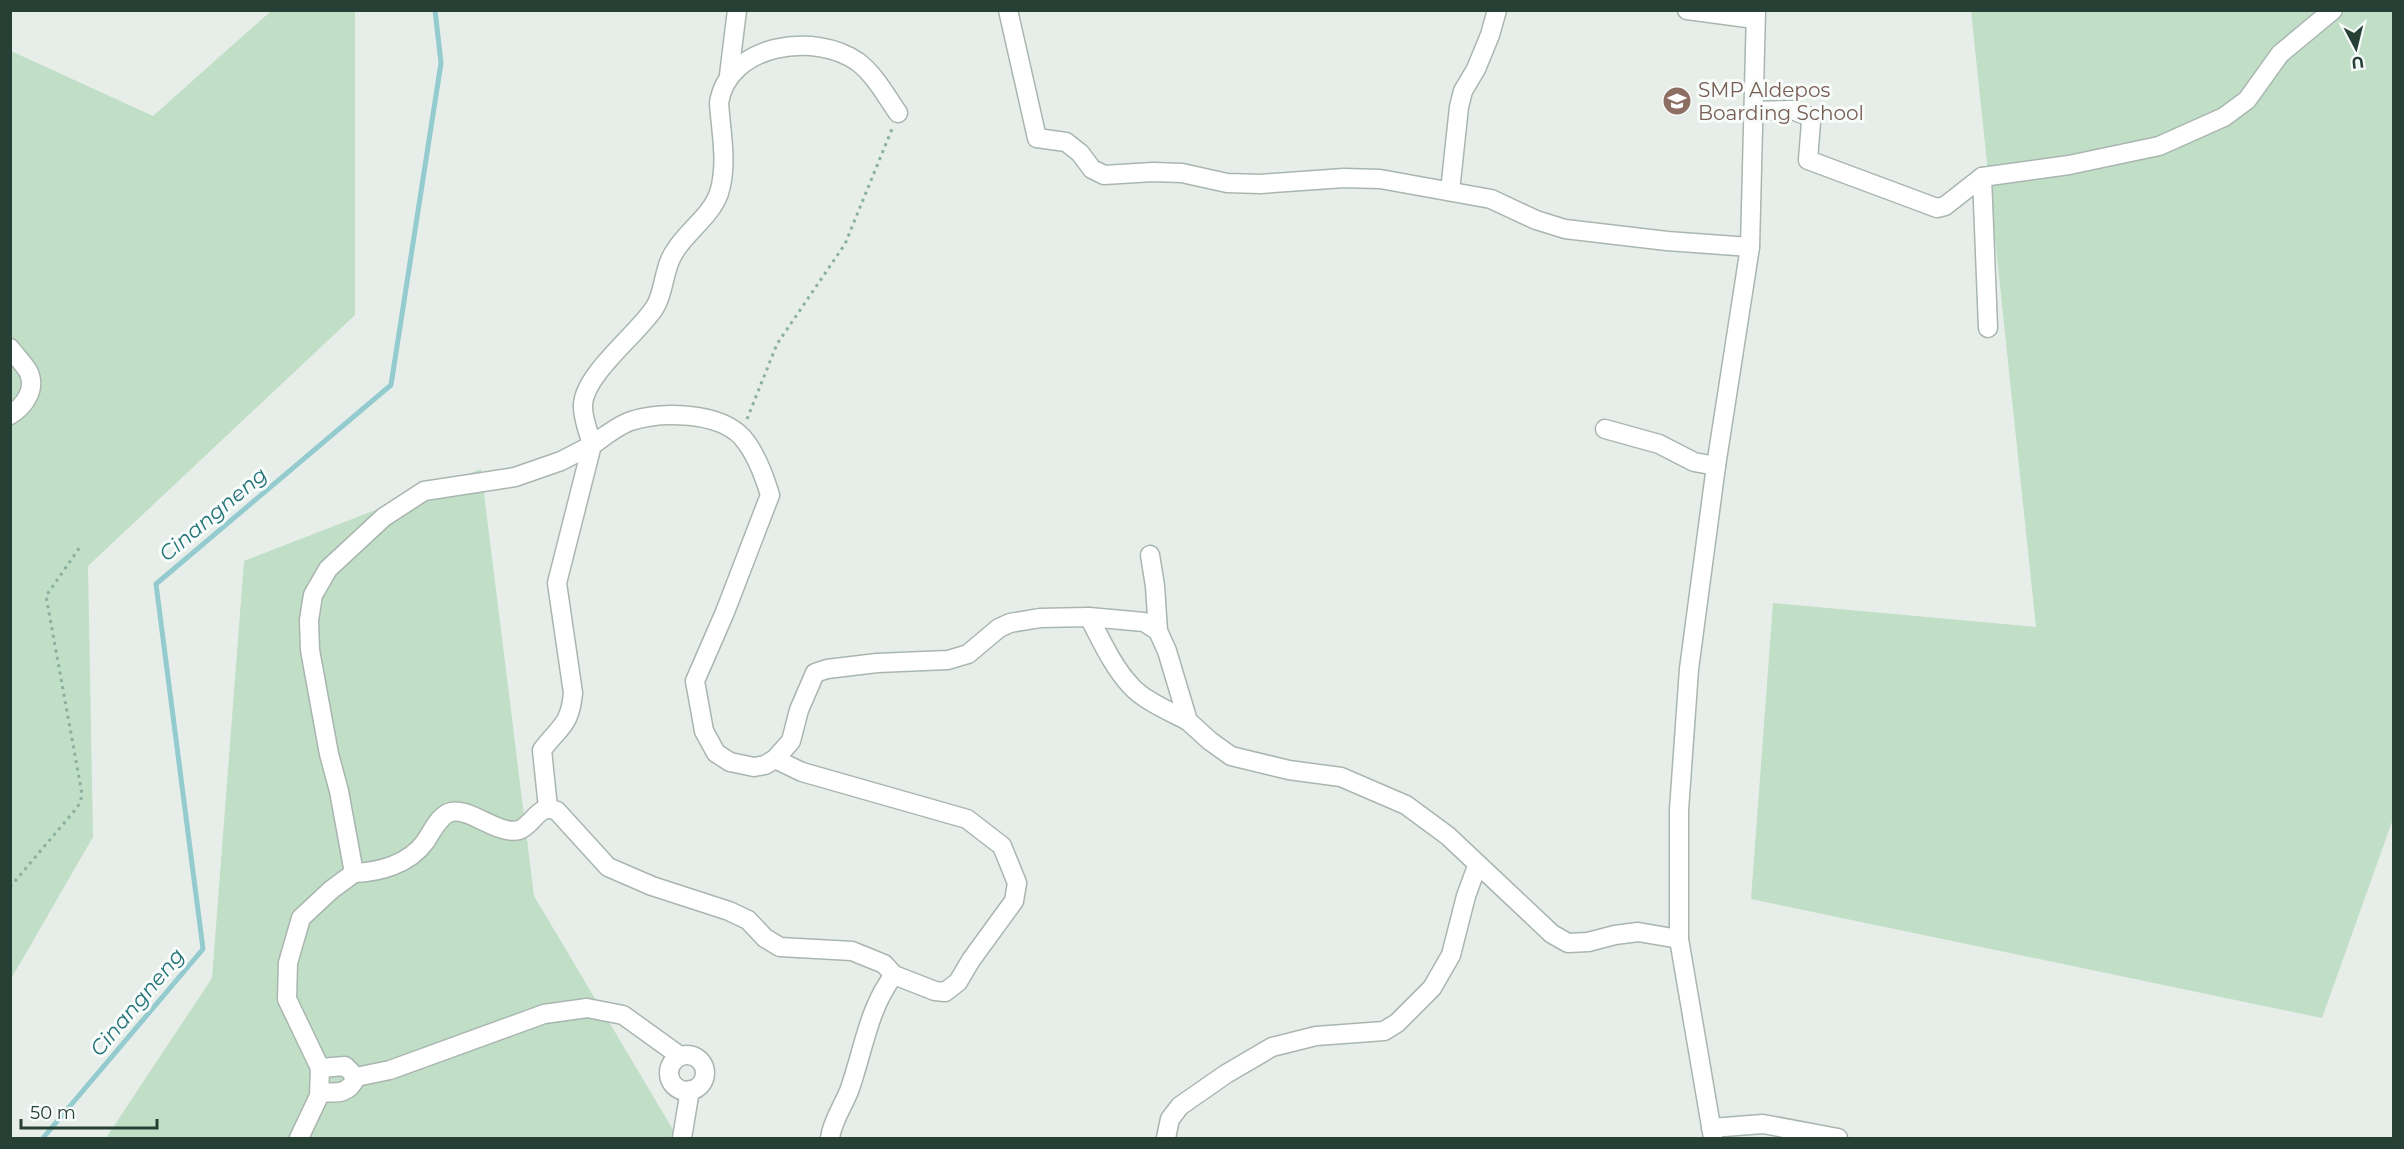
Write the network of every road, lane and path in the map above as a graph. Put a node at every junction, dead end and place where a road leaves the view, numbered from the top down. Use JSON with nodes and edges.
{"nodes":[{"id":1,"x":738,"y":10,"type":"edge"},
{"id":2,"x":1008,"y":10,"type":"edge"},
{"id":3,"x":1497,"y":10,"type":"edge"},
{"id":4,"x":1687,"y":10,"type":"edge"},
{"id":5,"x":2333,"y":10,"type":"edge"},
{"id":6,"x":1756,"y":15,"type":"edge"},
{"id":7,"x":729,"y":75,"type":"junction"},
{"id":8,"x":1753,"y":111,"type":"junction"},
{"id":9,"x":898,"y":113,"type":"joint"},
{"id":10,"x":1982,"y":177,"type":"junction"},
{"id":11,"x":1450,"y":191,"type":"junction"},
{"id":12,"x":1750,"y":247,"type":"junction"},
{"id":13,"x":1988,"y":328,"type":"dead end"},
{"id":14,"x":10,"y":348,"type":"edge"},
{"id":15,"x":10,"y":415,"type":"edge"},
{"id":16,"x":1605,"y":429,"type":"dead end"},
{"id":17,"x":741,"y":435,"type":"junction"},
{"id":18,"x":592,"y":445,"type":"junction"},
{"id":19,"x":1716,"y":466,"type":"junction"},
{"id":20,"x":80,"y":547,"type":"dead end"},
{"id":21,"x":1150,"y":555,"type":"dead end"},
{"id":22,"x":1089,"y":617,"type":"junction"},
{"id":23,"x":1158,"y":632,"type":"junction"},
{"id":24,"x":1188,"y":721,"type":"junction"},
{"id":25,"x":776,"y":759,"type":"junction"},
{"id":26,"x":548,"y":808,"type":"junction"},
{"id":27,"x":1477,"y":866,"type":"junction"},
{"id":28,"x":354,"y":873,"type":"junction"},
{"id":29,"x":10,"y":887,"type":"edge"},
{"id":30,"x":1679,"y":939,"type":"junction"},
{"id":31,"x":894,"y":975,"type":"junction"},
{"id":32,"x":680,"y":1056,"type":"junction"},
{"id":33,"x":320,"y":1068,"type":"junction"},
{"id":34,"x":356,"y":1077,"type":"junction"},
{"id":35,"x":690,"y":1090,"type":"junction"},
{"id":36,"x":320,"y":1092,"type":"junction"},
{"id":37,"x":1712,"y":1133,"type":"edge"},
{"id":38,"x":299,"y":1138,"type":"edge"},
{"id":39,"x":682,"y":1138,"type":"edge"},
{"id":40,"x":830,"y":1138,"type":"edge"},
{"id":41,"x":1166,"y":1138,"type":"edge"},
{"id":42,"x":1838,"y":1138,"type":"edge"}],
"edges":[{"from":1,"to":7,"type":"street"},
{"from":2,"to":11,"type":"street"},
{"from":3,"to":11,"type":"street"},
{"from":4,"to":6,"type":"street"},
{"from":5,"to":10,"type":"street"},
{"from":6,"to":8,"type":"street"},
{"from":7,"to":9,"type":"street"},
{"from":7,"to":18,"type":"street"},
{"from":8,"to":10,"type":"street"},
{"from":8,"to":12,"type":"street"},
{"from":9,"to":17,"type":"path"},
{"from":10,"to":13,"type":"street"},
{"from":11,"to":12,"type":"street"},
{"from":12,"to":19,"type":"street"},
{"from":14,"to":15,"type":"street"},
{"from":16,"to":19,"type":"street"},
{"from":17,"to":18,"type":"street"},
{"from":17,"to":25,"type":"street"},
{"from":18,"to":26,"type":"street"},
{"from":18,"to":28,"type":"street"},
{"from":19,"to":30,"type":"street"},
{"from":20,"to":29,"type":"path"},
{"from":21,"to":23,"type":"street"},
{"from":22,"to":23,"type":"street"},
{"from":22,"to":24,"type":"street"},
{"from":22,"to":25,"type":"street"},
{"from":23,"to":24,"type":"street"},
{"from":24,"to":27,"type":"street"},
{"from":25,"to":31,"type":"street"},
{"from":26,"to":28,"type":"street"},
{"from":26,"to":31,"type":"street"},
{"from":27,"to":30,"type":"street"},
{"from":27,"to":41,"type":"street"},
{"from":28,"to":33,"type":"street"},
{"from":30,"to":37,"type":"street"},
{"from":31,"to":40,"type":"street"},
{"from":32,"to":34,"type":"street"},
{"from":32,"to":35,"type":"street"},
{"from":32,"to":35,"type":"street"},
{"from":33,"to":34,"type":"street"},
{"from":33,"to":36,"type":"street"},
{"from":34,"to":36,"type":"street"},
{"from":35,"to":39,"type":"street"},
{"from":36,"to":38,"type":"street"},
{"from":37,"to":42,"type":"street"}]}
